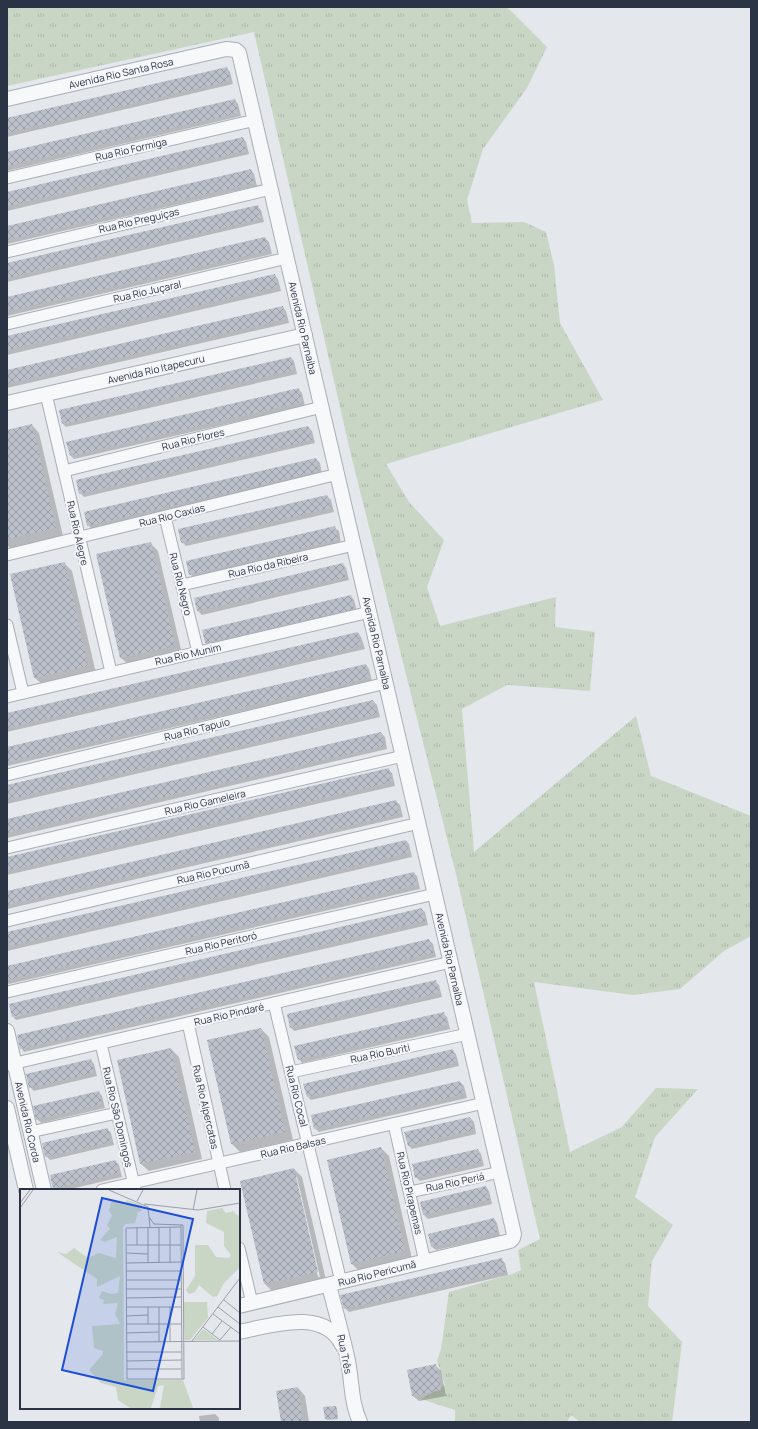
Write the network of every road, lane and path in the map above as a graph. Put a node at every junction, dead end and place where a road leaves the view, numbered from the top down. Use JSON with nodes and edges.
{"nodes":[{"id":1,"x":236,"y":50,"type":"joint"},
{"id":2,"x":7,"y":98,"type":"edge"},
{"id":3,"x":255,"y":120,"type":"junction"},
{"id":4,"x":7,"y":178,"type":"edge"},
{"id":5,"x":271,"y":189,"type":"junction"},
{"id":6,"x":7,"y":252,"type":"edge"},
{"id":7,"x":287,"y":258,"type":"junction"},
{"id":8,"x":7,"y":324,"type":"edge"},
{"id":9,"x":305,"y":335,"type":"junction"},
{"id":10,"x":46,"y":394,"type":"junction"},
{"id":11,"x":7,"y":403,"type":"edge"},
{"id":12,"x":322,"y":407,"type":"junction"},
{"id":13,"x":64,"y":471,"type":"junction"},
{"id":14,"x":338,"y":474,"type":"junction"},
{"id":15,"x":165,"y":517,"type":"junction"},
{"id":16,"x":79,"y":538,"type":"junction"},
{"id":17,"x":354,"y":545,"type":"junction"},
{"id":18,"x":7,"y":556,"type":"edge"},
{"id":19,"x":182,"y":585,"type":"junction"},
{"id":20,"x":370,"y":612,"type":"junction"},
{"id":21,"x":7,"y":625,"type":"edge"},
{"id":22,"x":198,"y":652,"type":"junction"},
{"id":23,"x":111,"y":672,"type":"junction"},
{"id":24,"x":386,"y":683,"type":"junction"},
{"id":25,"x":23,"y":693,"type":"junction"},
{"id":26,"x":7,"y":697,"type":"edge"},
{"id":27,"x":403,"y":756,"type":"junction"},
{"id":28,"x":7,"y":775,"type":"edge"},
{"id":29,"x":419,"y":823,"type":"junction"},
{"id":30,"x":7,"y":848,"type":"edge"},
{"id":31,"x":435,"y":894,"type":"junction"},
{"id":32,"x":7,"y":921,"type":"edge"},
{"id":33,"x":451,"y":962,"type":"junction"},
{"id":34,"x":7,"y":992,"type":"edge"},
{"id":35,"x":274,"y":1003,"type":"junction"},
{"id":36,"x":188,"y":1024,"type":"junction"},
{"id":37,"x":7,"y":1031,"type":"edge"},
{"id":38,"x":468,"y":1034,"type":"junction"},
{"id":39,"x":101,"y":1044,"type":"junction"},
{"id":40,"x":11,"y":1065,"type":"edge"},
{"id":41,"x":291,"y":1072,"type":"junction"},
{"id":42,"x":484,"y":1103,"type":"junction"},
{"id":43,"x":7,"y":1108,"type":"edge"},
{"id":44,"x":118,"y":1113,"type":"junction"},
{"id":45,"x":394,"y":1124,"type":"junction"},
{"id":46,"x":30,"y":1132,"type":"junction"},
{"id":47,"x":308,"y":1143,"type":"junction"},
{"id":48,"x":219,"y":1164,"type":"junction"},
{"id":49,"x":500,"y":1172,"type":"junction"},
{"id":50,"x":135,"y":1186,"type":"edge"},
{"id":51,"x":26,"y":1189,"type":"edge"},
{"id":52,"x":44,"y":1189,"type":"edge"},
{"id":53,"x":110,"y":1189,"type":"edge"},
{"id":54,"x":225,"y":1189,"type":"edge"},
{"id":55,"x":410,"y":1192,"type":"junction"},
{"id":56,"x":513,"y":1238,"type":"joint"},
{"id":57,"x":240,"y":1256,"type":"edge"},
{"id":58,"x":425,"y":1262,"type":"junction"},
{"id":59,"x":335,"y":1284,"type":"junction"},
{"id":60,"x":246,"y":1305,"type":"edge"},
{"id":61,"x":240,"y":1332,"type":"edge"},
{"id":62,"x":348,"y":1362,"type":"junction"},
{"id":63,"x":360,"y":1422,"type":"edge"}],
"edges":[{"from":1,"to":2,"type":"street","name":"Avenida Rio Santa Rosa"},
{"from":1,"to":3,"type":"street","name":"Avenida Rio Parnaíba"},
{"from":3,"to":4,"type":"street","name":"Rua Rio Formiga"},
{"from":3,"to":5,"type":"street","name":"Avenida Rio Parnaíba"},
{"from":5,"to":6,"type":"street","name":"Rua Rio Preguiças"},
{"from":5,"to":7,"type":"street","name":"Avenida Rio Parnaíba"},
{"from":7,"to":8,"type":"street","name":"Rua Rio Juçaral"},
{"from":7,"to":9,"type":"street","name":"Avenida Rio Parnaíba"},
{"from":9,"to":10,"type":"street","name":"Avenida Rio Itapecuru"},
{"from":9,"to":12,"type":"street","name":"Avenida Rio Parnaíba"},
{"from":10,"to":11,"type":"street","name":"Avenida Rio Itapecuru"},
{"from":10,"to":13,"type":"street","name":"Rua Rio Alegre"},
{"from":12,"to":13,"type":"street","name":"Rua Rio Flores"},
{"from":12,"to":14,"type":"street","name":"Avenida Rio Parnaíba"},
{"from":13,"to":16,"type":"street","name":"Rua Rio Alegre"},
{"from":14,"to":15,"type":"street","name":"Rua Rio Caxias"},
{"from":14,"to":17,"type":"street","name":"Avenida Rio Parnaíba"},
{"from":15,"to":16,"type":"street","name":"Rua Rio Caxias"},
{"from":15,"to":19,"type":"street","name":"Rua Rio Negro"},
{"from":16,"to":18,"type":"street","name":"Rua Rio Caxias"},
{"from":16,"to":23,"type":"street","name":"Rua Rio Alegre"},
{"from":17,"to":19,"type":"street","name":"Rua Rio da Ribeira"},
{"from":17,"to":20,"type":"street","name":"Avenida Rio Parnaíba"},
{"from":19,"to":22,"type":"street","name":"Rua Rio Negro"},
{"from":20,"to":22,"type":"street","name":"Rua Rio Munim"},
{"from":20,"to":24,"type":"street","name":"Avenida Rio Parnaíba"},
{"from":21,"to":25,"type":"street"},
{"from":22,"to":23,"type":"street","name":"Rua Rio Munim"},
{"from":23,"to":25,"type":"street","name":"Rua Rio Munim"},
{"from":24,"to":27,"type":"street","name":"Avenida Rio Parnaíba"},
{"from":24,"to":28,"type":"street","name":"Rua Rio Tapuio"},
{"from":25,"to":26,"type":"street","name":"Rua Rio Munim"},
{"from":27,"to":29,"type":"street","name":"Avenida Rio Parnaíba"},
{"from":27,"to":30,"type":"street","name":"Rua Rio Gameleira"},
{"from":29,"to":31,"type":"street","name":"Avenida Rio Parnaíba"},
{"from":29,"to":32,"type":"street","name":"Rua Rio Pucumã"},
{"from":31,"to":33,"type":"street","name":"Avenida Rio Parnaíba"},
{"from":31,"to":34,"type":"street","name":"Rua Rio Peritoró"},
{"from":33,"to":35,"type":"street","name":"Rua Rio Pindaré"},
{"from":33,"to":38,"type":"street","name":"Avenida Rio Parnaíba"},
{"from":35,"to":36,"type":"street","name":"Rua Rio Pindaré"},
{"from":35,"to":41,"type":"street","name":"Rua Rio Cocal"},
{"from":36,"to":39,"type":"street","name":"Rua Rio Pindaré"},
{"from":36,"to":48,"type":"street","name":"Rua Rio Alpercatas"},
{"from":37,"to":40,"type":"street","name":"Avenida Rio Corda"},
{"from":38,"to":41,"type":"street","name":"Rua Rio Buriti"},
{"from":38,"to":42,"type":"street","name":"Avenida Rio Parnaíba"},
{"from":39,"to":40,"type":"street","name":"Rua Rio Pindaré"},
{"from":39,"to":44,"type":"street","name":"Rua Rio São Domingos"},
{"from":40,"to":46,"type":"street","name":"Avenida Rio Corda"},
{"from":41,"to":47,"type":"street","name":"Rua Rio Cocal"},
{"from":42,"to":45,"type":"street","name":"Rua Rio Balsas"},
{"from":42,"to":49,"type":"street","name":"Avenida Rio Parnaíba"},
{"from":43,"to":51,"type":"street","name":"Avenida Rio Corda"},
{"from":44,"to":46,"type":"street"},
{"from":44,"to":50,"type":"street","name":"Rua Rio São Domingos"},
{"from":45,"to":47,"type":"street","name":"Rua Rio Balsas"},
{"from":45,"to":55,"type":"street","name":"Rua Rio Pirapemas"},
{"from":46,"to":52,"type":"street","name":"Avenida Rio Corda"},
{"from":47,"to":48,"type":"street","name":"Rua Rio Balsas"},
{"from":47,"to":59,"type":"street","name":"Rua Rio Cocal"},
{"from":48,"to":50,"type":"street","name":"Rua Rio Balsas"},
{"from":48,"to":54,"type":"street","name":"Rua Rio Alpercatas"},
{"from":49,"to":55,"type":"street","name":"Rua Rio Periá"},
{"from":49,"to":56,"type":"street","name":"Avenida Rio Parnaíba"},
{"from":50,"to":53,"type":"street","name":"Rua Rio Balsas"},
{"from":55,"to":58,"type":"street","name":"Rua Rio Pirapemas"},
{"from":56,"to":58,"type":"street","name":"Rua Rio Pericumã"},
{"from":57,"to":60,"type":"street"},
{"from":58,"to":59,"type":"street","name":"Rua Rio Pericumã"},
{"from":59,"to":60,"type":"street","name":"Rua Rio Pericumã"},
{"from":59,"to":62,"type":"street","name":"Rua Três"},
{"from":61,"to":62,"type":"street"},
{"from":62,"to":63,"type":"street","name":"Rua Três"}]}
